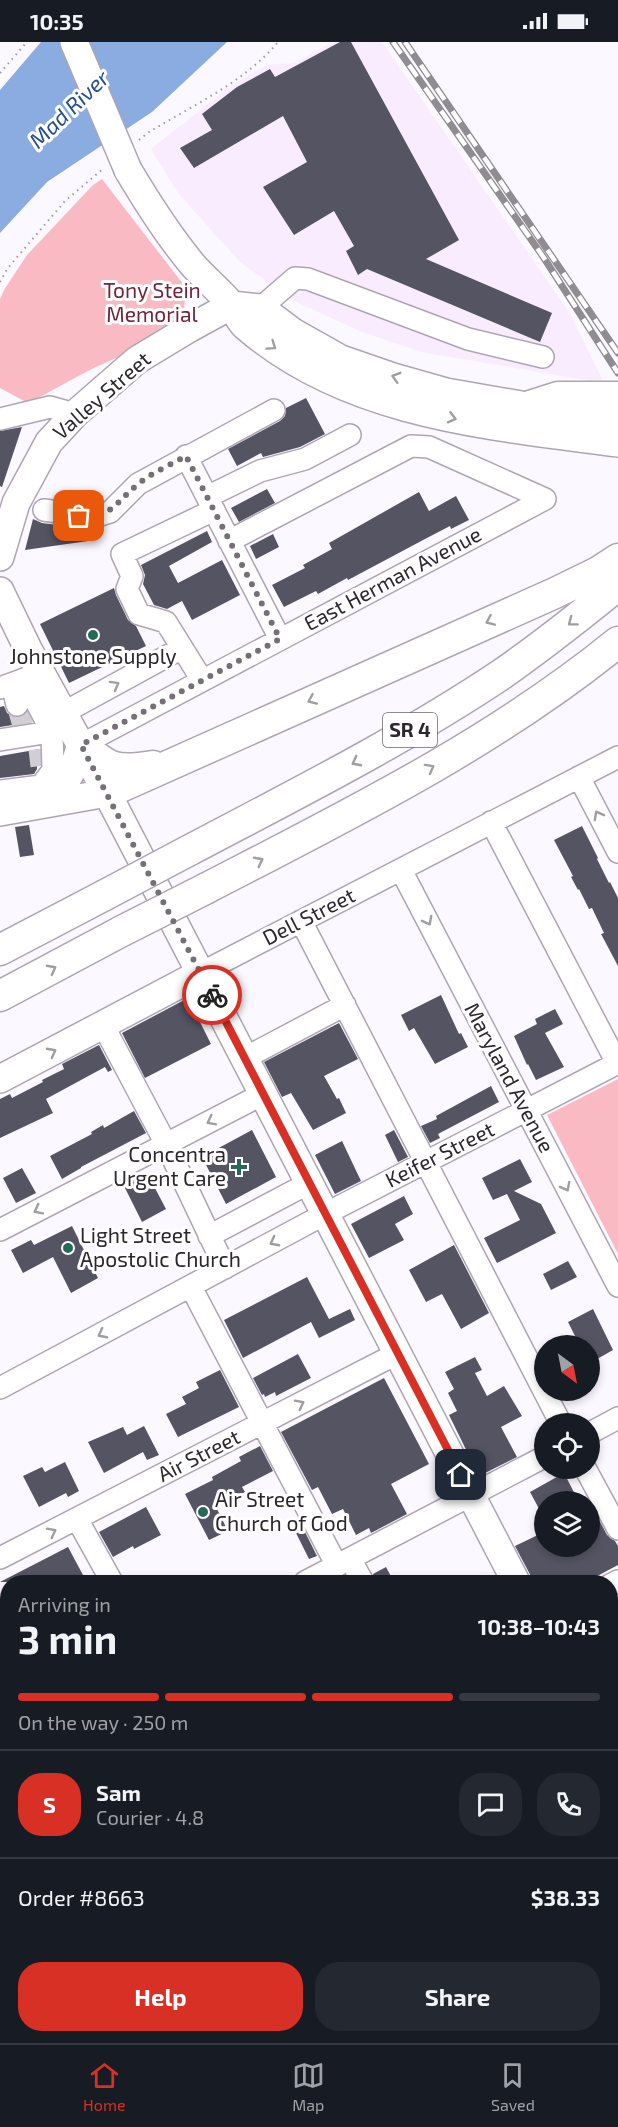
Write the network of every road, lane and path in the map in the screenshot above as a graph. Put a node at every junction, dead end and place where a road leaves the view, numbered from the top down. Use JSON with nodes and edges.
{"nodes":[{"id":1,"x":27,"y":42,"type":"edge"},
{"id":2,"x":74,"y":42,"type":"edge"},
{"id":3,"x":0,"y":73,"type":"edge"},
{"id":4,"x":245,"y":312,"type":"junction"},
{"id":5,"x":543,"y":357,"type":"dead end"},
{"id":6,"x":618,"y":397,"type":"edge"},
{"id":7,"x":530,"y":406,"type":"junction"},
{"id":8,"x":274,"y":410,"type":"dead end"},
{"id":9,"x":75,"y":414,"type":"junction"},
{"id":10,"x":0,"y":419,"type":"edge"},
{"id":11,"x":618,"y":420,"type":"edge"},
{"id":12,"x":350,"y":435,"type":"dead end"},
{"id":13,"x":618,"y":443,"type":"edge"},
{"id":14,"x":186,"y":456,"type":"junction"},
{"id":15,"x":210,"y":504,"type":"junction"},
{"id":16,"x":44,"y":510,"type":"dead end"},
{"id":17,"x":229,"y":541,"type":"junction"},
{"id":18,"x":0,"y":557,"type":"edge"},
{"id":19,"x":618,"y":559,"type":"edge"},
{"id":20,"x":618,"y":585,"type":"edge"},
{"id":21,"x":0,"y":591,"type":"edge"},
{"id":22,"x":0,"y":638,"type":"edge"},
{"id":23,"x":280,"y":639,"type":"junction"},
{"id":24,"x":618,"y":642,"type":"edge"},
{"id":25,"x":182,"y":648,"type":"junction"},
{"id":26,"x":21,"y":675,"type":"edge"},
{"id":27,"x":202,"y":680,"type":"junction"},
{"id":28,"x":17,"y":705,"type":"tunnel mouth"},
{"id":29,"x":0,"y":740,"type":"edge"},
{"id":30,"x":48,"y":741,"type":"junction"},
{"id":31,"x":618,"y":757,"type":"edge"},
{"id":32,"x":171,"y":763,"type":"junction"},
{"id":33,"x":579,"y":777,"type":"junction"},
{"id":34,"x":0,"y":791,"type":"edge"},
{"id":35,"x":107,"y":793,"type":"junction"},
{"id":36,"x":42,"y":804,"type":"junction"},
{"id":37,"x":0,"y":812,"type":"edge"},
{"id":38,"x":491,"y":822,"type":"junction"},
{"id":39,"x":618,"y":852,"type":"edge"},
{"id":40,"x":401,"y":870,"type":"junction"},
{"id":41,"x":301,"y":921,"type":"junction"},
{"id":42,"x":0,"y":950,"type":"edge"},
{"id":43,"x":201,"y":973,"type":"junction"},
{"id":44,"x":0,"y":996,"type":"edge"},
{"id":45,"x":345,"y":1005,"type":"junction"},
{"id":46,"x":103,"y":1025,"type":"junction"},
{"id":47,"x":244,"y":1058,"type":"junction"},
{"id":48,"x":618,"y":1063,"type":"edge"},
{"id":49,"x":0,"y":1079,"type":"edge"},
{"id":50,"x":263,"y":1094,"type":"junction"},
{"id":51,"x":526,"y":1111,"type":"junction"},
{"id":52,"x":166,"y":1144,"type":"junction"},
{"id":53,"x":428,"y":1162,"type":"junction"},
{"id":54,"x":309,"y":1183,"type":"junction"},
{"id":55,"x":325,"y":1214,"type":"junction"},
{"id":56,"x":0,"y":1230,"type":"edge"},
{"id":57,"x":209,"y":1236,"type":"junction"},
{"id":58,"x":225,"y":1268,"type":"junction"},
{"id":59,"x":618,"y":1286,"type":"edge"},
{"id":60,"x":190,"y":1287,"type":"junction"},
{"id":61,"x":398,"y":1353,"type":"junction"},
{"id":62,"x":0,"y":1388,"type":"edge"},
{"id":63,"x":555,"y":1413,"type":"edge"},
{"id":64,"x":618,"y":1418,"type":"edge"},
{"id":65,"x":262,"y":1424,"type":"junction"},
{"id":66,"x":600,"y":1428,"type":"edge"},
{"id":67,"x":534,"y":1462,"type":"edge"},
{"id":68,"x":591,"y":1479,"type":"edge"},
{"id":69,"x":471,"y":1495,"type":"junction"},
{"id":70,"x":77,"y":1519,"type":"junction"},
{"id":71,"x":618,"y":1529,"type":"edge"},
{"id":72,"x":0,"y":1558,"type":"edge"},
{"id":73,"x":344,"y":1562,"type":"junction"},
{"id":74,"x":108,"y":1575,"type":"edge"},
{"id":75,"x":319,"y":1575,"type":"edge"},
{"id":76,"x":356,"y":1575,"type":"edge"},
{"id":77,"x":512,"y":1575,"type":"edge"}],
"edges":[{"from":1,"to":3,"type":"path"},
{"from":2,"to":4,"type":"main road","bridge":true},
{"from":4,"to":5,"type":"street"},
{"from":7,"to":4,"type":"main road","one_way":true},
{"from":4,"to":9,"type":"main road","name":"Valley Street"},
{"from":4,"to":13,"type":"main road","one_way":true},
{"from":6,"to":7,"type":"highway"},
{"from":7,"to":11,"type":"main road"},
{"from":8,"to":14,"type":"street"},
{"from":9,"to":10,"type":"street"},
{"from":9,"to":18,"type":"main road","name":"Valley Street"},
{"from":12,"to":15,"type":"street"},
{"from":14,"to":15,"type":"street"},
{"from":14,"to":16,"type":"street"},
{"from":15,"to":17,"type":"street"},
{"from":15,"to":25,"type":"street"},
{"from":17,"to":23,"type":"street"},
{"from":17,"to":23,"type":"street","name":"East Herman Avenue"},
{"from":19,"to":32,"type":"highway","one_way":true},
{"from":20,"to":42,"type":"highway","number":"SR 4","one_way":true,"bridge":true},
{"from":21,"to":26,"type":"main road"},
{"from":22,"to":26,"type":"main road"},
{"from":23,"to":27,"type":"street","name":"East Herman Avenue"},
{"from":44,"to":24,"type":"highway","number":"SR 4","one_way":true,"bridge":true},
{"from":25,"to":27,"type":"street"},
{"from":30,"to":25,"type":"street","one_way":true},
{"from":26,"to":28,"type":"street"},
{"from":26,"to":30,"type":"main road"},
{"from":27,"to":30,"type":"street","name":"East Herman Avenue"},
{"from":29,"to":30,"type":"street"},
{"from":30,"to":32,"type":"highway"},
{"from":30,"to":34,"type":"street"},
{"from":30,"to":35,"type":"main road"},
{"from":30,"to":36,"type":"main road"},
{"from":31,"to":33,"type":"street","name":"Dell Street"},
{"from":32,"to":35,"type":"highway"},
{"from":33,"to":38,"type":"street","name":"Dell Street"},
{"from":39,"to":33,"type":"street","one_way":true},
{"from":35,"to":36,"type":"main road"},
{"from":35,"to":43,"type":"main road"},
{"from":36,"to":37,"type":"main road"},
{"from":38,"to":40,"type":"street","name":"Dell Street"},
{"from":38,"to":48,"type":"street"},
{"from":40,"to":41,"type":"street","name":"Dell Street"},
{"from":40,"to":51,"type":"street","name":"Maryland Avenue","one_way":true},
{"from":41,"to":43,"type":"street","name":"Dell Street"},
{"from":41,"to":45,"type":"street"},
{"from":43,"to":46,"type":"main road","name":"Dell Street"},
{"from":43,"to":47,"type":"main road"},
{"from":45,"to":47,"type":"street"},
{"from":45,"to":53,"type":"street"},
{"from":49,"to":46,"type":"main road","name":"Dell Street","one_way":true},
{"from":46,"to":52,"type":"street"},
{"from":47,"to":50,"type":"main road"},
{"from":48,"to":51,"type":"street","name":"Keifer Street"},
{"from":50,"to":52,"type":"street","one_way":true},
{"from":50,"to":54,"type":"main road"},
{"from":51,"to":53,"type":"street","name":"Keifer Street"},
{"from":51,"to":59,"type":"street","name":"Maryland Avenue","one_way":true},
{"from":52,"to":56,"type":"street","one_way":true},
{"from":52,"to":57,"type":"street"},
{"from":53,"to":55,"type":"street","name":"Keifer Street"},
{"from":53,"to":63,"type":"street"},
{"from":54,"to":55,"type":"main road"},
{"from":54,"to":57,"type":"street"},
{"from":55,"to":58,"type":"street","name":"Keifer Street","one_way":true},
{"from":55,"to":61,"type":"main road"},
{"from":57,"to":58,"type":"street"},
{"from":58,"to":60,"type":"street","name":"Keifer Street"},
{"from":60,"to":62,"type":"street","name":"Keifer Street","one_way":true},
{"from":60,"to":65,"type":"street"},
{"from":65,"to":61,"type":"street","name":"Air Street","one_way":true},
{"from":61,"to":69,"type":"main road"},
{"from":64,"to":66,"type":"street"},
{"from":65,"to":70,"type":"street","name":"Air Street"},
{"from":65,"to":73,"type":"street"},
{"from":67,"to":69,"type":"street"},
{"from":68,"to":71,"type":"street"},
{"from":69,"to":73,"type":"street"},
{"from":69,"to":77,"type":"main road"},
{"from":72,"to":70,"type":"street","name":"Air Street","one_way":true},
{"from":70,"to":74,"type":"street"},
{"from":73,"to":75,"type":"street"},
{"from":73,"to":76,"type":"street"}]}
